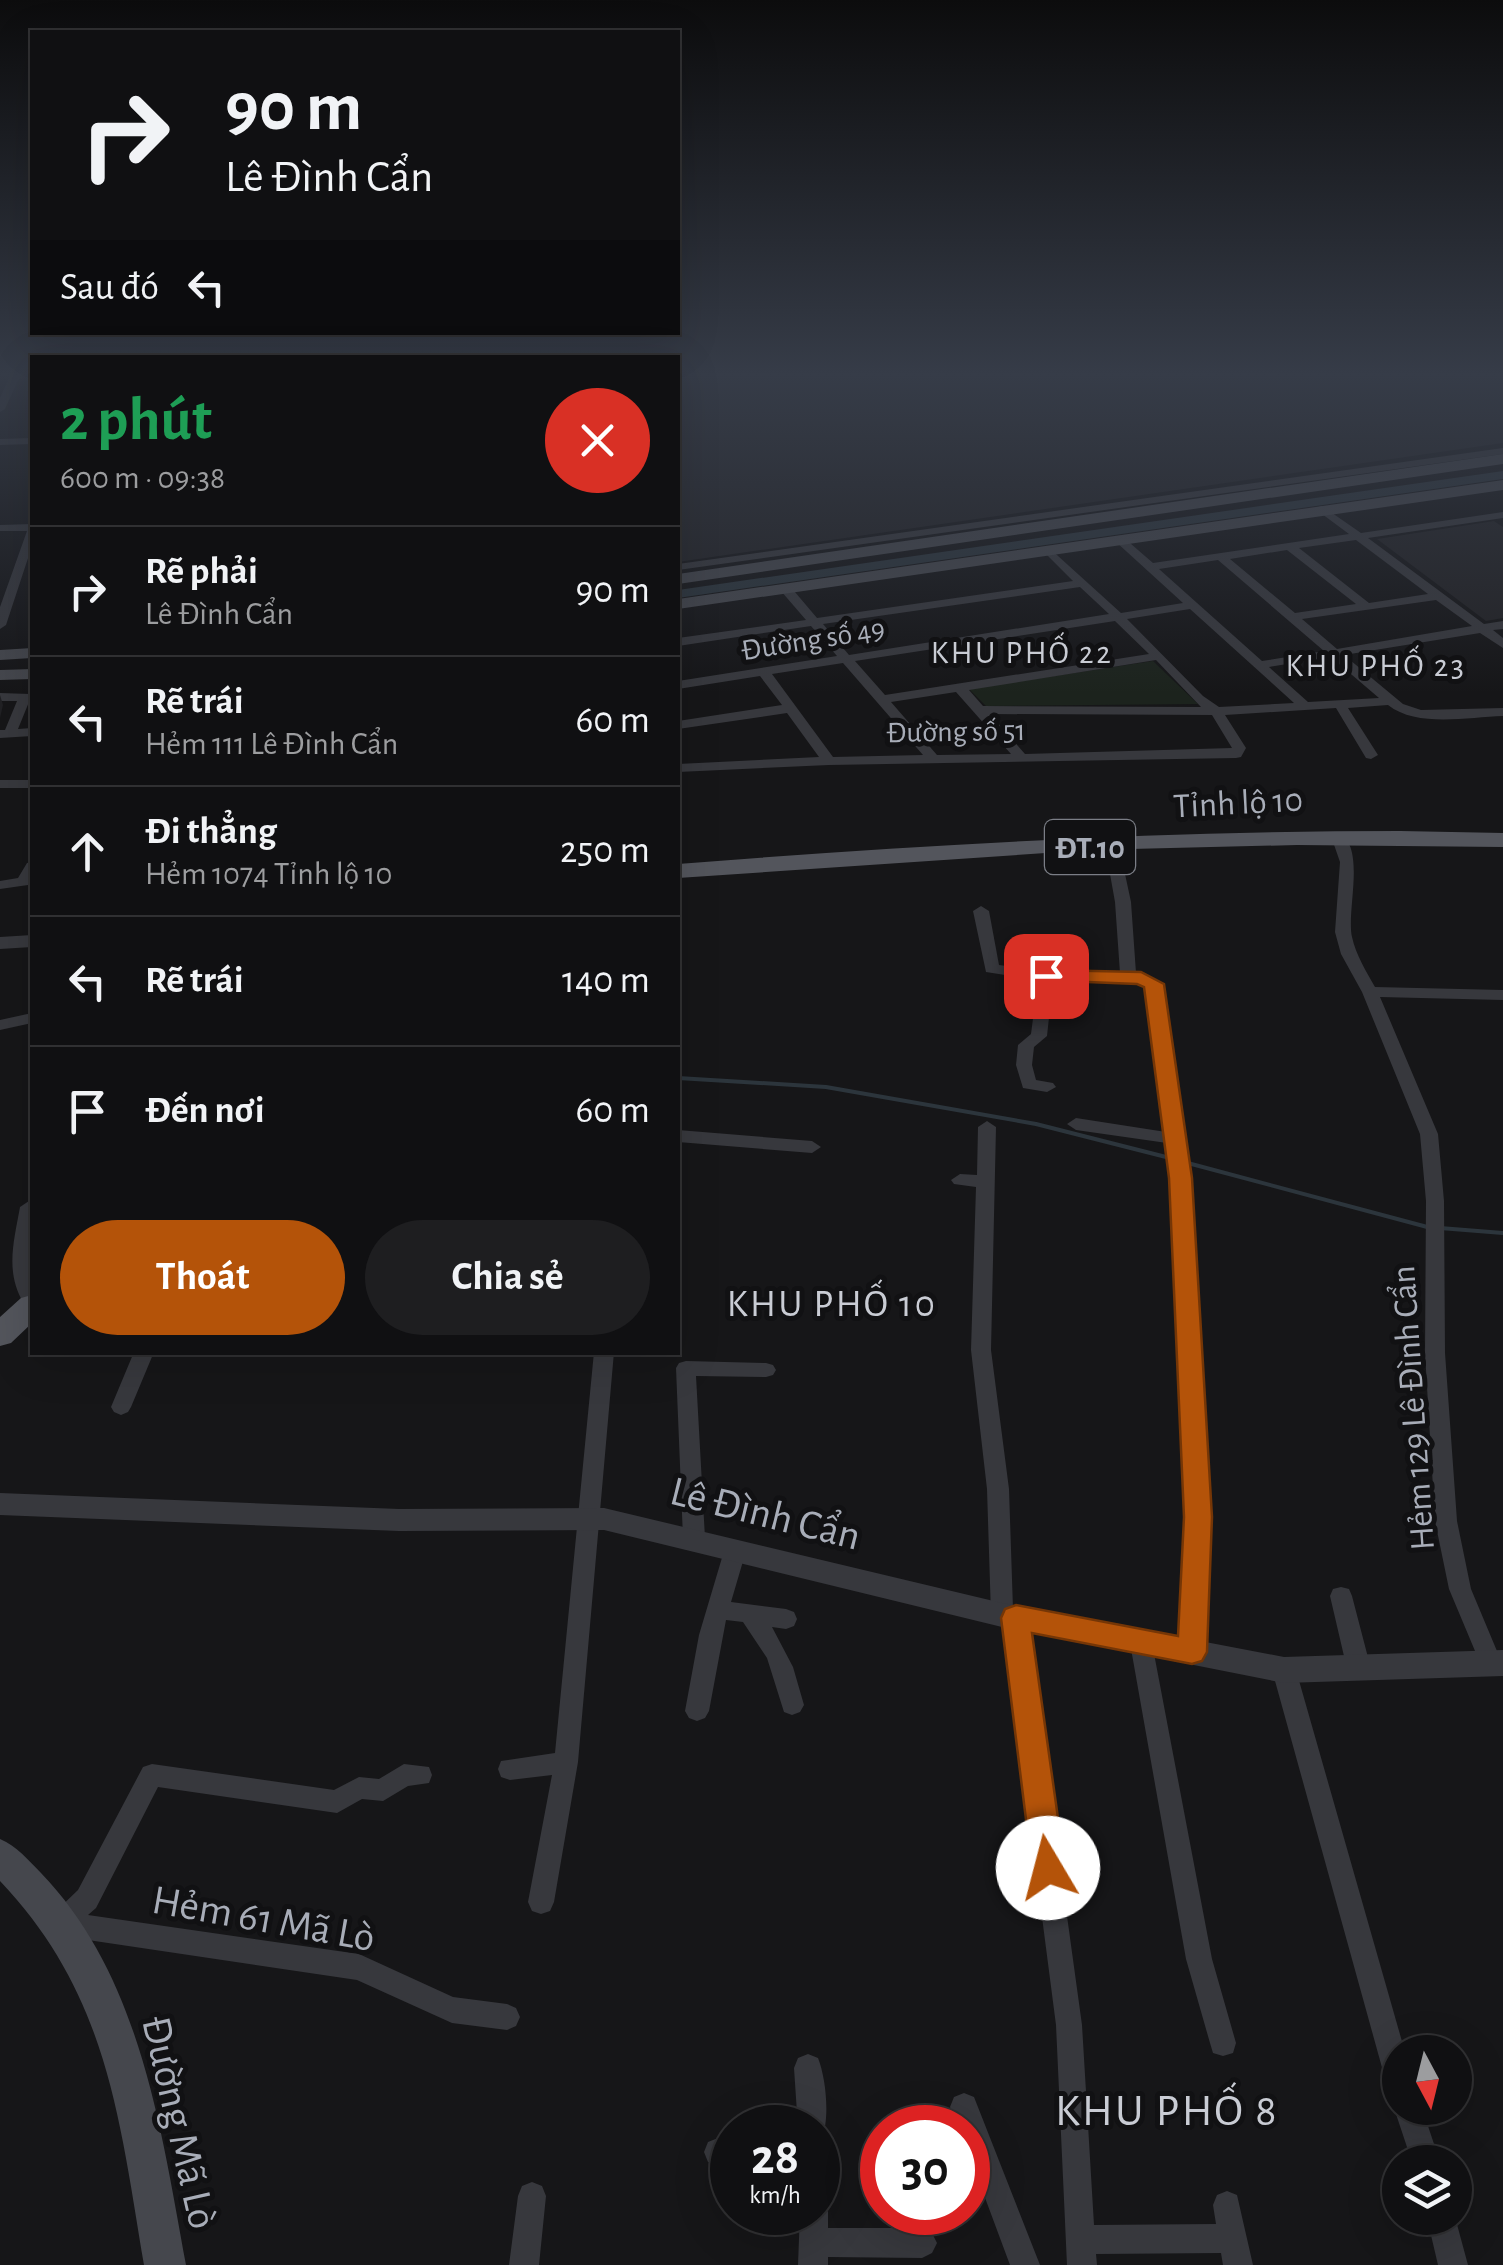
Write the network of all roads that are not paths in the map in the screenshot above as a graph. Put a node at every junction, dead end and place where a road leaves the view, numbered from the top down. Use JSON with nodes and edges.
{"nodes":[{"id":1,"x":1285,"y":482,"type":"edge"},
{"id":2,"x":1353,"y":482,"type":"edge"},
{"id":3,"x":1480,"y":482,"type":"edge"},
{"id":4,"x":1503,"y":485,"type":"edge"},
{"id":5,"x":1471,"y":487,"type":"junction"},
{"id":6,"x":1285,"y":492,"type":"junction"},
{"id":7,"x":1316,"y":510,"type":"junction"},
{"id":8,"x":1500,"y":518,"type":"edge"},
{"id":9,"x":0,"y":528,"type":"edge"},
{"id":10,"x":30,"y":529,"type":"edge"},
{"id":11,"x":30,"y":535,"type":"edge"},
{"id":12,"x":1361,"y":536,"type":"junction"},
{"id":13,"x":1119,"y":539,"type":"junction"},
{"id":14,"x":1290,"y":546,"type":"junction"},
{"id":15,"x":1047,"y":550,"type":"junction"},
{"id":16,"x":1220,"y":556,"type":"junction"},
{"id":17,"x":916,"y":557,"type":"junction"},
{"id":18,"x":1150,"y":566,"type":"junction"},
{"id":19,"x":680,"y":567,"type":"edge"},
{"id":20,"x":680,"y":579,"type":"edge"},
{"id":21,"x":1082,"y":583,"type":"junction"},
{"id":22,"x":785,"y":588,"type":"junction"},
{"id":23,"x":1440,"y":596,"type":"junction"},
{"id":24,"x":680,"y":604,"type":"edge"},
{"id":25,"x":1192,"y":604,"type":"junction"},
{"id":26,"x":1367,"y":607,"type":"junction"},
{"id":27,"x":1117,"y":616,"type":"junction"},
{"id":28,"x":2,"y":617,"type":"edge"},
{"id":29,"x":1294,"y":618,"type":"junction"},
{"id":30,"x":815,"y":623,"type":"junction"},
{"id":31,"x":1503,"y":625,"type":"edge"},
{"id":32,"x":1483,"y":628,"type":"junction"},
{"id":33,"x":680,"y":642,"type":"edge"},
{"id":34,"x":1503,"y":644,"type":"edge"},
{"id":35,"x":30,"y":654,"type":"edge"},
{"id":36,"x":1334,"y":654,"type":"junction"},
{"id":37,"x":0,"y":655,"type":"edge"},
{"id":38,"x":1159,"y":656,"type":"junction"},
{"id":39,"x":846,"y":659,"type":"junction"},
{"id":40,"x":1260,"y":665,"type":"junction"},
{"id":41,"x":764,"y":672,"type":"junction"},
{"id":42,"x":30,"y":674,"type":"edge"},
{"id":43,"x":0,"y":675,"type":"edge"},
{"id":44,"x":680,"y":685,"type":"edge"},
{"id":45,"x":958,"y":688,"type":"junction"},
{"id":46,"x":0,"y":697,"type":"edge"},
{"id":47,"x":881,"y":700,"type":"junction"},
{"id":48,"x":1389,"y":701,"type":"junction"},
{"id":49,"x":1340,"y":704,"type":"junction"},
{"id":50,"x":1306,"y":707,"type":"junction"},
{"id":51,"x":790,"y":708,"type":"junction"},
{"id":52,"x":979,"y":710,"type":"junction"},
{"id":53,"x":1216,"y":711,"type":"junction"},
{"id":54,"x":1503,"y":712,"type":"edge"},
{"id":55,"x":680,"y":725,"type":"edge"},
{"id":56,"x":30,"y":732,"type":"edge"},
{"id":57,"x":5,"y":734,"type":"edge"},
{"id":58,"x":1371,"y":755,"type":"dead end"},
{"id":59,"x":1022,"y":758,"type":"junction"},
{"id":60,"x":933,"y":759,"type":"junction"},
{"id":61,"x":829,"y":760,"type":"junction"},
{"id":62,"x":680,"y":768,"type":"edge"},
{"id":63,"x":0,"y":784,"type":"edge"},
{"id":64,"x":30,"y":784,"type":"edge"},
{"id":65,"x":1338,"y":836,"type":"junction"},
{"id":66,"x":1503,"y":840,"type":"edge"},
{"id":67,"x":1112,"y":846,"type":"junction"},
{"id":68,"x":30,"y":870,"type":"edge"},
{"id":69,"x":680,"y":872,"type":"edge"},
{"id":70,"x":0,"y":885,"type":"edge"},
{"id":71,"x":981,"y":910,"type":"dead end"},
{"id":72,"x":30,"y":941,"type":"edge"},
{"id":73,"x":0,"y":944,"type":"edge"},
{"id":74,"x":1046,"y":976,"type":"junction"},
{"id":75,"x":1128,"y":978,"type":"junction"},
{"id":76,"x":1370,"y":992,"type":"junction"},
{"id":77,"x":1503,"y":995,"type":"edge"},
{"id":78,"x":30,"y":1018,"type":"edge"},
{"id":79,"x":0,"y":1025,"type":"edge"},
{"id":80,"x":1046,"y":1087,"type":"dead end"},
{"id":81,"x":1076,"y":1124,"type":"dead end"},
{"id":82,"x":987,"y":1127,"type":"dead end"},
{"id":83,"x":680,"y":1136,"type":"edge"},
{"id":84,"x":1177,"y":1145,"type":"junction"},
{"id":85,"x":812,"y":1147,"type":"dead end"},
{"id":86,"x":960,"y":1180,"type":"dead end"},
{"id":87,"x":986,"y":1182,"type":"junction"},
{"id":88,"x":30,"y":1219,"type":"edge"},
{"id":89,"x":30,"y":1292,"type":"edge"},
{"id":90,"x":30,"y":1308,"type":"edge"},
{"id":91,"x":0,"y":1335,"type":"edge"},
{"id":92,"x":143,"y":1355,"type":"edge"},
{"id":93,"x":604,"y":1355,"type":"edge"},
{"id":94,"x":766,"y":1370,"type":"dead end"},
{"id":95,"x":121,"y":1407,"type":"dead end"},
{"id":96,"x":0,"y":1504,"type":"edge"},
{"id":97,"x":590,"y":1517,"type":"junction"},
{"id":98,"x":694,"y":1538,"type":"junction"},
{"id":99,"x":735,"y":1551,"type":"junction"},
{"id":100,"x":1341,"y":1596,"type":"dead end"},
{"id":101,"x":717,"y":1609,"type":"junction"},
{"id":102,"x":750,"y":1614,"type":"junction"},
{"id":103,"x":1009,"y":1616,"type":"junction"},
{"id":104,"x":786,"y":1619,"type":"dead end"},
{"id":105,"x":1141,"y":1643,"type":"junction"},
{"id":106,"x":1192,"y":1652,"type":"junction"},
{"id":107,"x":1497,"y":1663,"type":"edge"},
{"id":108,"x":1360,"y":1669,"type":"junction"},
{"id":109,"x":1284,"y":1670,"type":"junction"},
{"id":110,"x":792,"y":1705,"type":"dead end"},
{"id":111,"x":697,"y":1712,"type":"dead end"},
{"id":112,"x":566,"y":1762,"type":"junction"},
{"id":113,"x":510,"y":1768,"type":"dead end"},
{"id":114,"x":420,"y":1775,"type":"dead end"},
{"id":115,"x":0,"y":1856,"type":"edge"},
{"id":116,"x":540,"y":1902,"type":"dead end"},
{"id":117,"x":61,"y":1924,"type":"junction"},
{"id":118,"x":506,"y":2017,"type":"dead end"},
{"id":119,"x":1387,"y":2035,"type":"edge"},
{"id":120,"x":1223,"y":2043,"type":"dead end"},
{"id":121,"x":808,"y":2068,"type":"dead end"},
{"id":122,"x":810,"y":2105,"type":"edge"},
{"id":123,"x":990,"y":2174,"type":"edge"},
{"id":124,"x":532,"y":2196,"type":"dead end"},
{"id":125,"x":1227,"y":2204,"type":"dead end"},
{"id":126,"x":1446,"y":2235,"type":"edge"},
{"id":127,"x":813,"y":2240,"type":"edge"},
{"id":128,"x":922,"y":2243,"type":"dead end"},
{"id":129,"x":1235,"y":2251,"type":"edge"},
{"id":130,"x":1082,"y":2253,"type":"edge"},
{"id":131,"x":166,"y":2265,"type":"edge"},
{"id":132,"x":524,"y":2265,"type":"edge"},
{"id":133,"x":1025,"y":2265,"type":"edge"},
{"id":134,"x":1453,"y":2265,"type":"edge"}],
"edges":[{"from":1,"to":19,"type":"street"},
{"from":2,"to":6,"type":"main road"},
{"from":3,"to":5,"type":"main road"},
{"from":4,"to":5,"type":"main road"},
{"from":5,"to":7,"type":"main road"},
{"from":6,"to":7,"type":"main road"},
{"from":6,"to":17,"type":"main road"},
{"from":7,"to":12,"type":"street"},
{"from":7,"to":13,"type":"main road"},
{"from":8,"to":12,"type":"street"},
{"from":9,"to":10,"type":"street"},
{"from":11,"to":28,"type":"street"},
{"from":12,"to":14,"type":"street"},
{"from":12,"to":23,"type":"street"},
{"from":13,"to":15,"type":"main road"},
{"from":13,"to":18,"type":"street"},
{"from":14,"to":16,"type":"street"},
{"from":14,"to":26,"type":"street"},
{"from":15,"to":17,"type":"main road"},
{"from":15,"to":21,"type":"street"},
{"from":16,"to":18,"type":"street"},
{"from":16,"to":29,"type":"street"},
{"from":17,"to":20,"type":"main road"},
{"from":17,"to":22,"type":"main road"},
{"from":18,"to":25,"type":"street"},
{"from":21,"to":27,"type":"street"},
{"from":21,"to":30,"type":"street"},
{"from":22,"to":24,"type":"main road"},
{"from":22,"to":30,"type":"street"},
{"from":23,"to":26,"type":"street"},
{"from":23,"to":32,"type":"street"},
{"from":25,"to":27,"type":"street","name":"Đường số 49"},
{"from":25,"to":40,"type":"street"},
{"from":26,"to":29,"type":"street"},
{"from":27,"to":38,"type":"street"},
{"from":27,"to":39,"type":"street","name":"Đường số 49"},
{"from":29,"to":36,"type":"street"},
{"from":30,"to":33,"type":"street"},
{"from":30,"to":39,"type":"street"},
{"from":31,"to":32,"type":"street"},
{"from":32,"to":34,"type":"street"},
{"from":32,"to":36,"type":"street"},
{"from":35,"to":37,"type":"main road"},
{"from":36,"to":40,"type":"street"},
{"from":36,"to":48,"type":"street"},
{"from":38,"to":45,"type":"street"},
{"from":38,"to":53,"type":"street"},
{"from":39,"to":41,"type":"street","name":"Đường số 49"},
{"from":39,"to":47,"type":"street"},
{"from":40,"to":50,"type":"street"},
{"from":41,"to":44,"type":"street","name":"Đường số 49"},
{"from":41,"to":51,"type":"street"},
{"from":42,"to":43,"type":"main road"},
{"from":45,"to":47,"type":"street"},
{"from":45,"to":52,"type":"street"},
{"from":46,"to":57,"type":"street"},
{"from":47,"to":60,"type":"street"},
{"from":48,"to":49,"type":"street"},
{"from":48,"to":54,"type":"street"},
{"from":49,"to":50,"type":"street"},
{"from":49,"to":58,"type":"street"},
{"from":50,"to":53,"type":"street"},
{"from":51,"to":55,"type":"street"},
{"from":51,"to":61,"type":"street"},
{"from":52,"to":53,"type":"street"},
{"from":52,"to":59,"type":"street"},
{"from":53,"to":59,"type":"street","name":"Đường số 51"},
{"from":56,"to":57,"type":"street"},
{"from":59,"to":60,"type":"street","name":"Đường số 51"},
{"from":60,"to":61,"type":"street","name":"Đường số 51"},
{"from":61,"to":62,"type":"street","name":"Đường số 51"},
{"from":63,"to":64,"type":"street"},
{"from":65,"to":66,"type":"main road","name":"Tỉnh lộ 10","number":"ĐT.10"},
{"from":65,"to":67,"type":"main road","name":"Tỉnh lộ 10","number":"ĐT.10"},
{"from":65,"to":76,"type":"street","name":"Hẻm 129 Lê Đình Cẩn"},
{"from":67,"to":69,"type":"main road","name":"Tỉnh lộ 10","number":"ĐT.10"},
{"from":67,"to":75,"type":"street"},
{"from":68,"to":70,"type":"street"},
{"from":71,"to":74,"type":"street"},
{"from":72,"to":73,"type":"street"},
{"from":74,"to":75,"type":"street"},
{"from":74,"to":80,"type":"street"},
{"from":75,"to":84,"type":"street"},
{"from":76,"to":77,"type":"street"},
{"from":76,"to":107,"type":"street","name":"Hẻm 129 Lê Đình Cẩn"},
{"from":78,"to":79,"type":"street"},
{"from":81,"to":84,"type":"street"},
{"from":82,"to":87,"type":"street"},
{"from":83,"to":85,"type":"street"},
{"from":84,"to":106,"type":"street"},
{"from":86,"to":87,"type":"street"},
{"from":87,"to":103,"type":"street"},
{"from":88,"to":89,"type":"street"},
{"from":90,"to":91,"type":"main road"},
{"from":92,"to":95,"type":"street"},
{"from":93,"to":97,"type":"street"},
{"from":94,"to":98,"type":"street"},
{"from":96,"to":97,"type":"street","name":"Lê Đình Cẩn"},
{"from":97,"to":98,"type":"street","name":"Lê Đình Cẩn"},
{"from":97,"to":112,"type":"street"},
{"from":98,"to":99,"type":"street","name":"Lê Đình Cẩn"},
{"from":99,"to":101,"type":"street"},
{"from":99,"to":103,"type":"street","name":"Lê Đình Cẩn"},
{"from":100,"to":108,"type":"street"},
{"from":101,"to":102,"type":"street"},
{"from":101,"to":111,"type":"street"},
{"from":102,"to":104,"type":"street"},
{"from":102,"to":110,"type":"street"},
{"from":103,"to":105,"type":"street","name":"Lê Đình Cẩn"},
{"from":103,"to":130,"type":"street"},
{"from":105,"to":106,"type":"street","name":"Lê Đình Cẩn"},
{"from":105,"to":120,"type":"street"},
{"from":106,"to":109,"type":"street","name":"Lê Đình Cẩn"},
{"from":107,"to":108,"type":"street","name":"Lê Đình Cẩn"},
{"from":108,"to":109,"type":"street","name":"Lê Đình Cẩn"},
{"from":109,"to":119,"type":"street"},
{"from":112,"to":113,"type":"street"},
{"from":112,"to":116,"type":"street"},
{"from":114,"to":117,"type":"street"},
{"from":115,"to":117,"type":"main road","name":"Đường Mã Lò"},
{"from":117,"to":118,"type":"street","name":"Hẻm 61 Mã Lò"},
{"from":117,"to":131,"type":"main road","name":"Đường Mã Lò"},
{"from":121,"to":122,"type":"street"},
{"from":123,"to":133,"type":"street"},
{"from":124,"to":132,"type":"street"},
{"from":125,"to":129,"type":"street"},
{"from":126,"to":134,"type":"street"},
{"from":127,"to":128,"type":"street"},
{"from":129,"to":130,"type":"street"}]}
